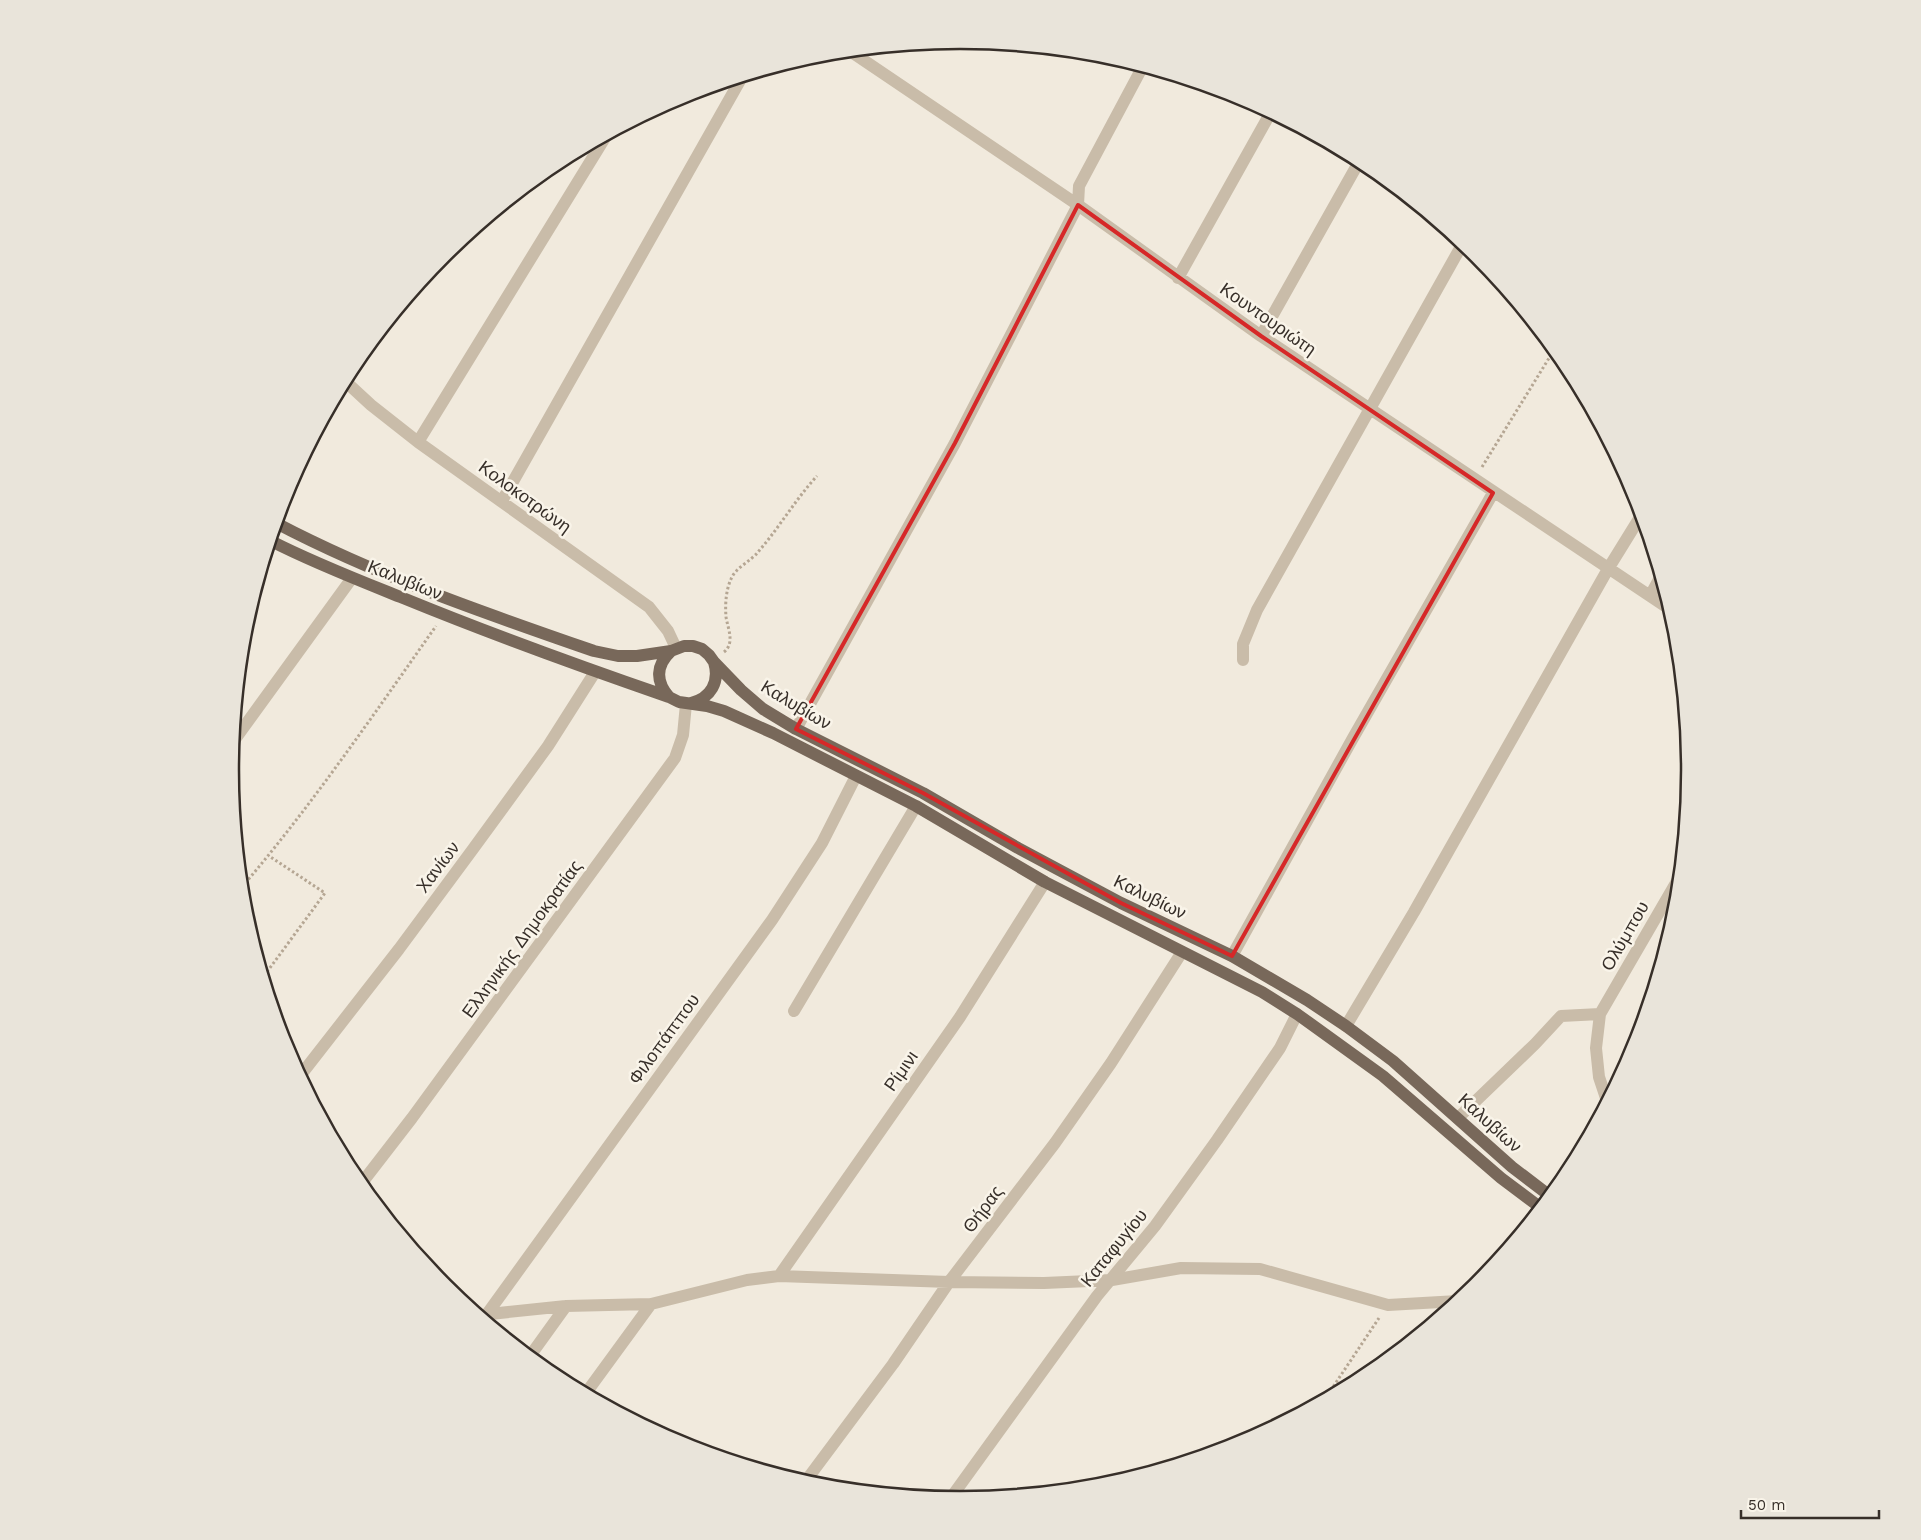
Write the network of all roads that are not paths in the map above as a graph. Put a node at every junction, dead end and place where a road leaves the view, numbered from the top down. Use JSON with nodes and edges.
{"nodes":[{"id":1,"x":858,"y":56,"type":"edge"},
{"id":2,"x":1140,"y":71,"type":"edge"},
{"id":3,"x":738,"y":84,"type":"edge"},
{"id":4,"x":1268,"y":118,"type":"edge"},
{"id":5,"x":601,"y":145,"type":"edge"},
{"id":6,"x":1356,"y":167,"type":"edge"},
{"id":7,"x":1078,"y":206,"type":"junction"},
{"id":8,"x":1459,"y":249,"type":"edge"},
{"id":9,"x":1178,"y":278,"type":"junction"},
{"id":10,"x":1261,"y":336,"type":"junction"},
{"id":11,"x":351,"y":386,"type":"edge"},
{"id":12,"x":1370,"y":410,"type":"junction"},
{"id":13,"x":418,"y":442,"type":"junction"},
{"id":14,"x":1493,"y":493,"type":"junction"},
{"id":15,"x":502,"y":501,"type":"junction"},
{"id":16,"x":1637,"y":522,"type":"edge"},
{"id":17,"x":282,"y":526,"type":"edge"},
{"id":18,"x":276,"y":543,"type":"edge"},
{"id":19,"x":1608,"y":569,"type":"junction"},
{"id":20,"x":352,"y":578,"type":"junction"},
{"id":21,"x":1657,"y":583,"type":"edge"},
{"id":22,"x":1650,"y":596,"type":"junction"},
{"id":23,"x":1662,"y":604,"type":"edge"},
{"id":24,"x":674,"y":649,"type":"junction"},
{"id":25,"x":711,"y":658,"type":"junction"},
{"id":26,"x":1243,"y":660,"type":"dead end"},
{"id":27,"x":595,"y":672,"type":"junction"},
{"id":28,"x":669,"y":697,"type":"junction"},
{"id":29,"x":688,"y":704,"type":"junction"},
{"id":30,"x":796,"y":729,"type":"junction"},
{"id":31,"x":241,"y":731,"type":"edge"},
{"id":32,"x":856,"y":776,"type":"junction"},
{"id":33,"x":916,"y":806,"type":"junction"},
{"id":34,"x":1044,"y":882,"type":"junction"},
{"id":35,"x":1671,"y":891,"type":"edge"},
{"id":36,"x":1182,"y":952,"type":"junction"},
{"id":37,"x":1232,"y":956,"type":"junction"},
{"id":38,"x":794,"y":1010,"type":"dead end"},
{"id":39,"x":1297,"y":1014,"type":"junction"},
{"id":40,"x":1600,"y":1014,"type":"junction"},
{"id":41,"x":1346,"y":1026,"type":"junction"},
{"id":42,"x":305,"y":1070,"type":"edge"},
{"id":43,"x":1605,"y":1094,"type":"edge"},
{"id":44,"x":1458,"y":1118,"type":"junction"},
{"id":45,"x":365,"y":1177,"type":"edge"},
{"id":46,"x":1545,"y":1192,"type":"edge"},
{"id":47,"x":1536,"y":1204,"type":"edge"},
{"id":48,"x":779,"y":1276,"type":"junction"},
{"id":49,"x":1112,"y":1280,"type":"junction"},
{"id":50,"x":949,"y":1282,"type":"junction"},
{"id":51,"x":1447,"y":1302,"type":"edge"},
{"id":52,"x":651,"y":1304,"type":"junction"},
{"id":53,"x":566,"y":1306,"type":"junction"},
{"id":54,"x":485,"y":1312,"type":"edge"},
{"id":55,"x":488,"y":1314,"type":"edge"},
{"id":56,"x":534,"y":1351,"type":"edge"},
{"id":57,"x":590,"y":1389,"type":"edge"},
{"id":58,"x":810,"y":1475,"type":"edge"},
{"id":59,"x":956,"y":1491,"type":"edge"}],
"edges":[{"from":1,"to":7,"type":"street","name":"Κουντουριώτη"},
{"from":2,"to":7,"type":"street"},
{"from":3,"to":15,"type":"street"},
{"from":4,"to":9,"type":"street"},
{"from":5,"to":13,"type":"street"},
{"from":6,"to":10,"type":"street"},
{"from":7,"to":9,"type":"street","name":"Κουντουριώτη"},
{"from":7,"to":30,"type":"street"},
{"from":8,"to":12,"type":"street"},
{"from":9,"to":10,"type":"street","name":"Κουντουριώτη"},
{"from":10,"to":12,"type":"street","name":"Κουντουριώτη"},
{"from":11,"to":13,"type":"street","name":"Κολοκοτρώνη"},
{"from":12,"to":14,"type":"street","name":"Κουντουριώτη"},
{"from":12,"to":26,"type":"street"},
{"from":13,"to":15,"type":"street","name":"Κολοκοτρώνη"},
{"from":14,"to":19,"type":"street","name":"Κουντουριώτη"},
{"from":14,"to":37,"type":"street"},
{"from":15,"to":24,"type":"street","name":"Κολοκοτρώνη"},
{"from":16,"to":19,"type":"street"},
{"from":17,"to":24,"type":"main road","name":"Καλυβίων"},
{"from":18,"to":20,"type":"main road","name":"Καλυβίων"},
{"from":19,"to":22,"type":"street","name":"Κουντουριώτη"},
{"from":19,"to":41,"type":"street"},
{"from":20,"to":27,"type":"main road","name":"Καλυβίων"},
{"from":20,"to":31,"type":"street"},
{"from":21,"to":22,"type":"street"},
{"from":22,"to":23,"type":"street","name":"Κουντουριώτη"},
{"from":24,"to":25,"type":"main road","name":"Καλυβίων"},
{"from":24,"to":28,"type":"main road"},
{"from":25,"to":29,"type":"main road"},
{"from":25,"to":30,"type":"main road","name":"Καλυβίων"},
{"from":27,"to":28,"type":"main road","name":"Καλυβίων"},
{"from":27,"to":42,"type":"street","name":"Χανίων"},
{"from":28,"to":29,"type":"main road","name":"Καλυβίων"},
{"from":29,"to":32,"type":"main road","name":"Καλυβίων"},
{"from":29,"to":45,"type":"street","name":"Ελληνικής Δημοκρατίας"},
{"from":30,"to":37,"type":"main road","name":"Καλυβίων"},
{"from":32,"to":33,"type":"main road","name":"Καλυβίων"},
{"from":32,"to":54,"type":"street","name":"Φιλοπάππου"},
{"from":33,"to":34,"type":"main road","name":"Καλυβίων"},
{"from":33,"to":38,"type":"street"},
{"from":34,"to":36,"type":"main road","name":"Καλυβίων"},
{"from":34,"to":48,"type":"street","name":"Ρίμινι"},
{"from":35,"to":40,"type":"street","name":"Ολύμπου"},
{"from":36,"to":39,"type":"main road","name":"Καλυβίων"},
{"from":36,"to":50,"type":"street","name":"Θήρας"},
{"from":37,"to":41,"type":"main road","name":"Καλυβίων"},
{"from":39,"to":47,"type":"main road","name":"Καλυβίων"},
{"from":39,"to":49,"type":"street","name":"Καταφυγίου"},
{"from":40,"to":43,"type":"street"},
{"from":40,"to":44,"type":"street"},
{"from":41,"to":44,"type":"main road","name":"Καλυβίων"},
{"from":44,"to":46,"type":"main road","name":"Καλυβίων"},
{"from":48,"to":50,"type":"street"},
{"from":48,"to":52,"type":"street"},
{"from":49,"to":50,"type":"street"},
{"from":49,"to":51,"type":"street"},
{"from":49,"to":59,"type":"street","name":"Καταφυγίου"},
{"from":50,"to":58,"type":"street","name":"Θήρας"},
{"from":52,"to":53,"type":"street"},
{"from":52,"to":57,"type":"street"},
{"from":53,"to":55,"type":"street"},
{"from":53,"to":56,"type":"street"}]}
